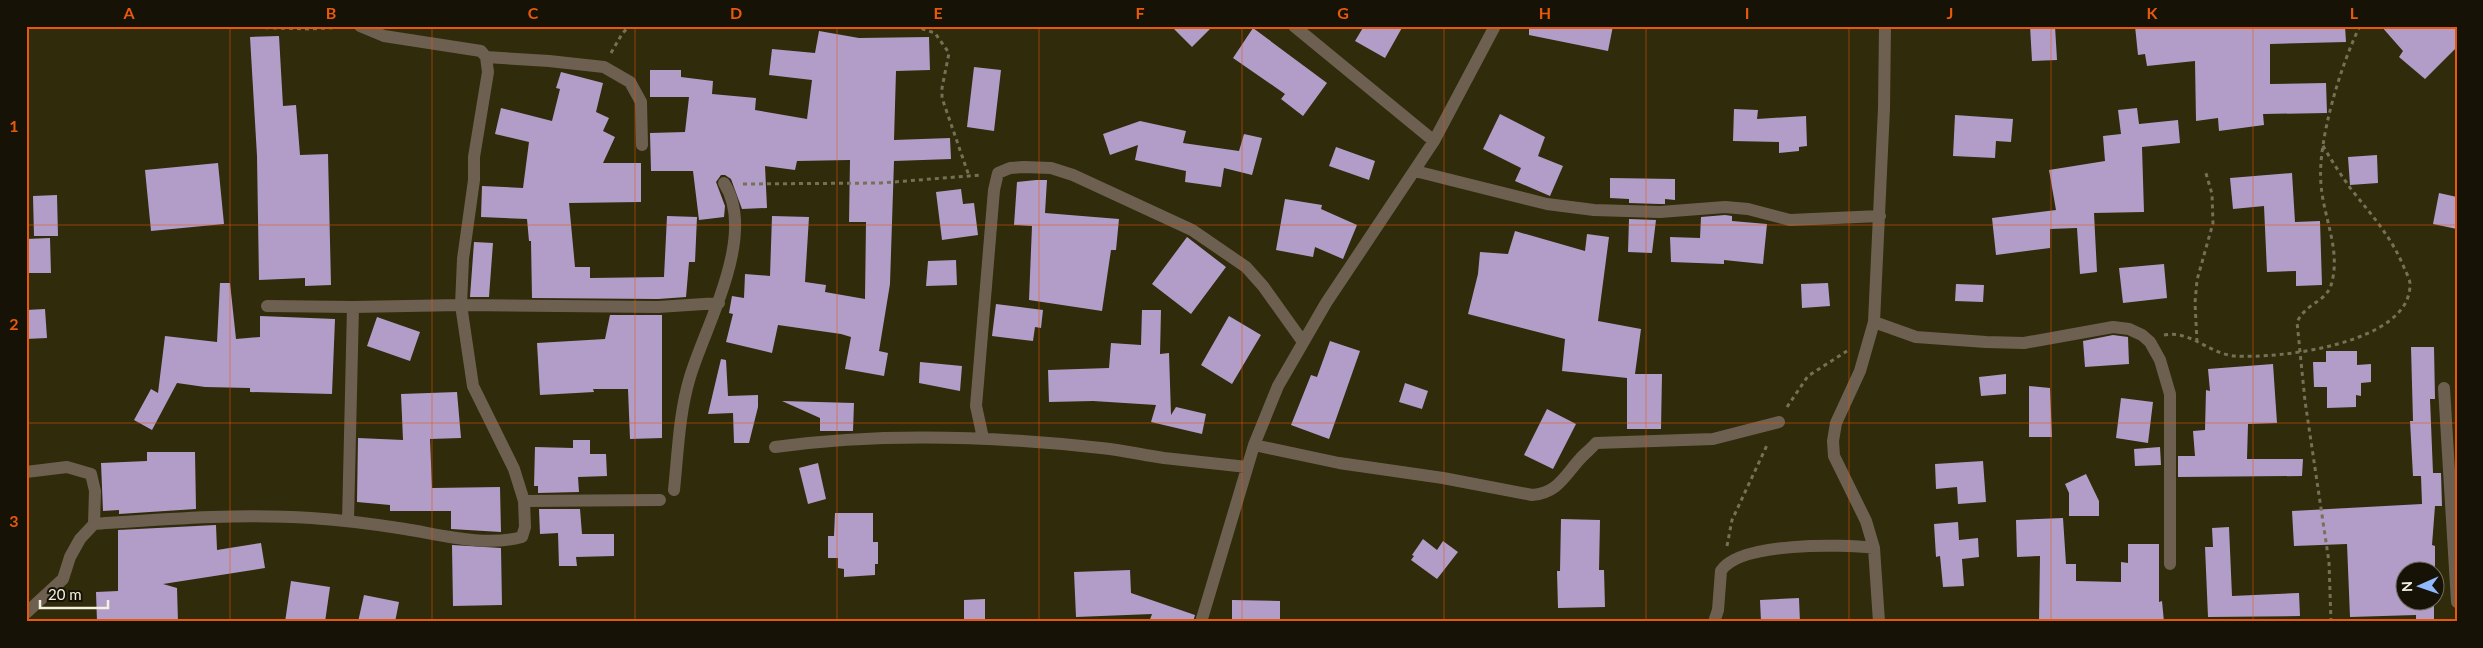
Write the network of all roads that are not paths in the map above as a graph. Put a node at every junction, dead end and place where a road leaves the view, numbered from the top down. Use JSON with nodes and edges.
{"nodes":[{"id":1,"x":360,"y":26,"type":"edge"},
{"id":2,"x":1294,"y":26,"type":"edge"},
{"id":3,"x":1495,"y":26,"type":"edge"},
{"id":4,"x":1885,"y":26,"type":"edge"},
{"id":5,"x":486,"y":58,"type":"junction"},
{"id":6,"x":1434,"y":141,"type":"junction"},
{"id":7,"x":642,"y":145,"type":"dead end"},
{"id":8,"x":1415,"y":170,"type":"junction"},
{"id":9,"x":724,"y":183,"type":"road end"},
{"id":10,"x":1880,"y":216,"type":"junction"},
{"id":11,"x":719,"y":302,"type":"junction"},
{"id":12,"x":461,"y":305,"type":"junction"},
{"id":13,"x":267,"y":306,"type":"dead end"},
{"id":14,"x":353,"y":307,"type":"junction"},
{"id":15,"x":1874,"y":322,"type":"junction"},
{"id":16,"x":1303,"y":342,"type":"junction"},
{"id":17,"x":2444,"y":388,"type":"dead end"},
{"id":18,"x":1779,"y":422,"type":"dead end"},
{"id":19,"x":982,"y":438,"type":"junction"},
{"id":20,"x":1254,"y":445,"type":"junction"},
{"id":21,"x":775,"y":447,"type":"dead end"},
{"id":22,"x":1247,"y":467,"type":"junction"},
{"id":23,"x":26,"y":472,"type":"edge"},
{"id":24,"x":674,"y":490,"type":"dead end"},
{"id":25,"x":660,"y":500,"type":"dead end"},
{"id":26,"x":524,"y":501,"type":"junction"},
{"id":27,"x":348,"y":521,"type":"junction"},
{"id":28,"x":94,"y":524,"type":"junction"},
{"id":29,"x":1874,"y":548,"type":"junction"},
{"id":30,"x":2170,"y":564,"type":"dead end"},
{"id":31,"x":2457,"y":602,"type":"edge"},
{"id":32,"x":26,"y":613,"type":"edge"},
{"id":33,"x":1201,"y":622,"type":"edge"},
{"id":34,"x":1714,"y":622,"type":"edge"},
{"id":35,"x":1879,"y":622,"type":"edge"}],
"edges":[{"from":1,"to":5,"type":"street"},
{"from":2,"to":6,"type":"street"},
{"from":3,"to":6,"type":"street"},
{"from":4,"to":10,"type":"street"},
{"from":5,"to":7,"type":"street"},
{"from":5,"to":12,"type":"street"},
{"from":6,"to":8,"type":"street"},
{"from":8,"to":10,"type":"street"},
{"from":8,"to":16,"type":"street"},
{"from":9,"to":11,"type":"street"},
{"from":10,"to":15,"type":"street"},
{"from":11,"to":12,"type":"street"},
{"from":11,"to":24,"type":"street"},
{"from":12,"to":14,"type":"street"},
{"from":12,"to":26,"type":"street"},
{"from":13,"to":14,"type":"street"},
{"from":14,"to":27,"type":"street"},
{"from":15,"to":29,"type":"street"},
{"from":15,"to":30,"type":"street"},
{"from":16,"to":19,"type":"street"},
{"from":16,"to":20,"type":"street"},
{"from":17,"to":31,"type":"street"},
{"from":18,"to":20,"type":"street"},
{"from":19,"to":21,"type":"street"},
{"from":19,"to":22,"type":"street"},
{"from":20,"to":22,"type":"street"},
{"from":22,"to":33,"type":"street"},
{"from":23,"to":28,"type":"street"},
{"from":25,"to":26,"type":"street"},
{"from":26,"to":27,"type":"street"},
{"from":27,"to":28,"type":"street"},
{"from":28,"to":32,"type":"street"},
{"from":29,"to":34,"type":"street"},
{"from":29,"to":35,"type":"street"}]}
